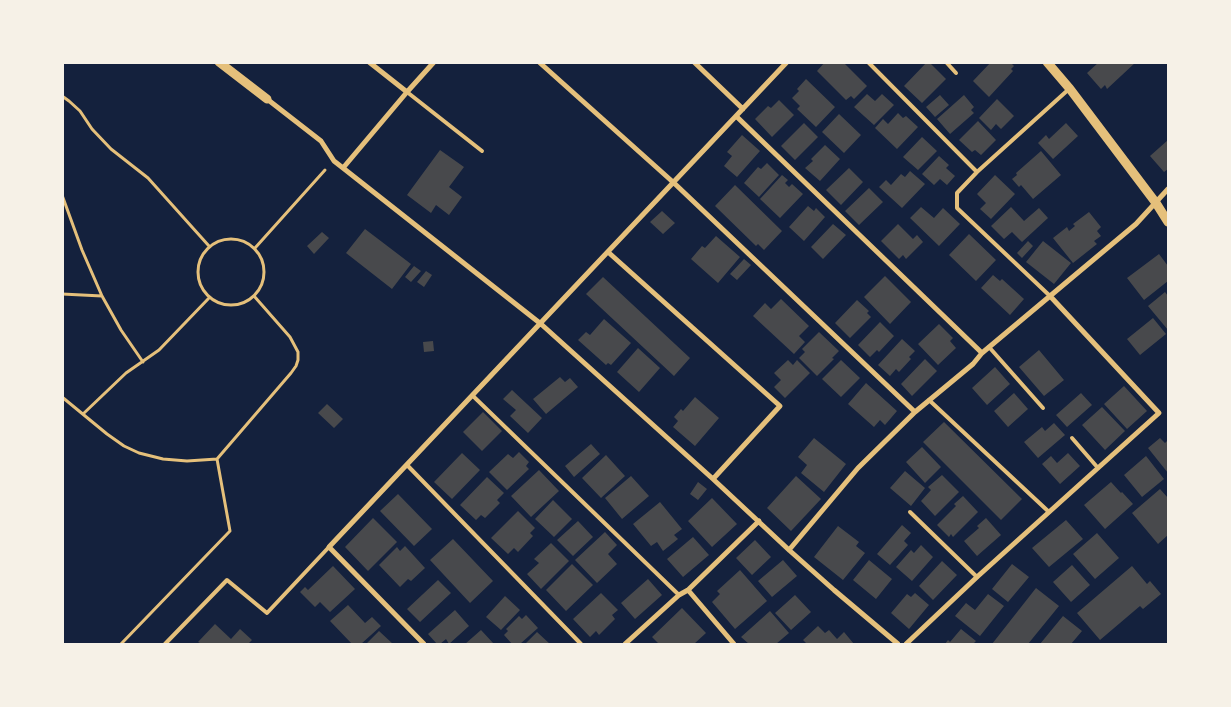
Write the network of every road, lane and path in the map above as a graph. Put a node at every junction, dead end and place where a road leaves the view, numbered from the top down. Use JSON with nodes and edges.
{"nodes":[{"id":1,"x":220,"y":62,"type":"edge"},
{"id":2,"x":369,"y":62,"type":"edge"},
{"id":3,"x":434,"y":62,"type":"edge"},
{"id":4,"x":539,"y":62,"type":"edge"},
{"id":5,"x":694,"y":62,"type":"edge"},
{"id":6,"x":787,"y":62,"type":"edge"},
{"id":7,"x":868,"y":62,"type":"edge"},
{"id":8,"x":946,"y":62,"type":"edge"},
{"id":9,"x":1047,"y":62,"type":"edge"},
{"id":10,"x":956,"y":73,"type":"dead end"},
{"id":11,"x":1070,"y":89,"type":"junction"},
{"id":12,"x":406,"y":92,"type":"junction"},
{"id":13,"x":62,"y":96,"type":"edge"},
{"id":14,"x":267,"y":99,"type":"joint"},
{"id":15,"x":743,"y":109,"type":"junction"},
{"id":16,"x":736,"y":116,"type":"junction"},
{"id":17,"x":482,"y":151,"type":"dead end"},
{"id":18,"x":334,"y":161,"type":"junction"},
{"id":19,"x":343,"y":168,"type":"junction"},
{"id":20,"x":977,"y":172,"type":"junction"},
{"id":21,"x":674,"y":183,"type":"junction"},
{"id":22,"x":1168,"y":189,"type":"edge"},
{"id":23,"x":62,"y":195,"type":"edge"},
{"id":24,"x":1156,"y":203,"type":"junction"},
{"id":25,"x":1168,"y":222,"type":"edge"},
{"id":26,"x":209,"y":246,"type":"junction"},
{"id":27,"x":255,"y":248,"type":"junction"},
{"id":28,"x":608,"y":252,"type":"junction"},
{"id":29,"x":62,"y":294,"type":"edge"},
{"id":30,"x":102,"y":296,"type":"junction"},
{"id":31,"x":254,"y":296,"type":"junction"},
{"id":32,"x":1050,"y":296,"type":"junction"},
{"id":33,"x":209,"y":298,"type":"junction"},
{"id":34,"x":541,"y":324,"type":"junction"},
{"id":35,"x":989,"y":347,"type":"junction"},
{"id":36,"x":982,"y":353,"type":"junction"},
{"id":37,"x":143,"y":362,"type":"junction"},
{"id":38,"x":62,"y":396,"type":"edge"},
{"id":39,"x":473,"y":396,"type":"junction"},
{"id":40,"x":930,"y":400,"type":"junction"},
{"id":41,"x":1043,"y":408,"type":"dead end"},
{"id":42,"x":916,"y":412,"type":"junction"},
{"id":43,"x":83,"y":414,"type":"junction"},
{"id":44,"x":1072,"y":438,"type":"dead end"},
{"id":45,"x":217,"y":459,"type":"junction"},
{"id":46,"x":407,"y":465,"type":"junction"},
{"id":47,"x":1098,"y":468,"type":"junction"},
{"id":48,"x":713,"y":479,"type":"junction"},
{"id":49,"x":910,"y":512,"type":"dead end"},
{"id":50,"x":1049,"y":512,"type":"junction"},
{"id":51,"x":759,"y":521,"type":"junction"},
{"id":52,"x":329,"y":547,"type":"junction"},
{"id":53,"x":789,"y":550,"type":"junction"},
{"id":54,"x":977,"y":578,"type":"junction"},
{"id":55,"x":688,"y":590,"type":"junction"},
{"id":56,"x":679,"y":595,"type":"junction"},
{"id":57,"x":120,"y":644,"type":"edge"},
{"id":58,"x":165,"y":644,"type":"edge"},
{"id":59,"x":424,"y":644,"type":"edge"},
{"id":60,"x":582,"y":644,"type":"edge"},
{"id":61,"x":625,"y":644,"type":"edge"},
{"id":62,"x":734,"y":644,"type":"edge"},
{"id":63,"x":898,"y":644,"type":"edge"},
{"id":64,"x":906,"y":644,"type":"edge"}],
"edges":[{"from":1,"to":14,"type":"street"},
{"from":2,"to":12,"type":"street"},
{"from":3,"to":12,"type":"street"},
{"from":4,"to":21,"type":"street"},
{"from":5,"to":15,"type":"street"},
{"from":6,"to":15,"type":"street"},
{"from":7,"to":20,"type":"lane"},
{"from":8,"to":10,"type":"lane"},
{"from":9,"to":11,"type":"street"},
{"from":11,"to":20,"type":"lane"},
{"from":11,"to":24,"type":"street"},
{"from":12,"to":17,"type":"lane"},
{"from":12,"to":19,"type":"street"},
{"from":13,"to":26,"type":"path"},
{"from":14,"to":18,"type":"street"},
{"from":15,"to":16,"type":"street"},
{"from":16,"to":21,"type":"street"},
{"from":16,"to":36,"type":"street"},
{"from":18,"to":19,"type":"street"},
{"from":18,"to":27,"type":"path"},
{"from":19,"to":34,"type":"street"},
{"from":20,"to":32,"type":"lane"},
{"from":21,"to":28,"type":"street"},
{"from":21,"to":42,"type":"street"},
{"from":22,"to":24,"type":"street"},
{"from":23,"to":30,"type":"path"},
{"from":24,"to":25,"type":"street"},
{"from":24,"to":32,"type":"street"},
{"from":26,"to":27,"type":"path"},
{"from":26,"to":33,"type":"path"},
{"from":27,"to":31,"type":"path"},
{"from":28,"to":34,"type":"street"},
{"from":28,"to":48,"type":"street"},
{"from":29,"to":30,"type":"path"},
{"from":30,"to":37,"type":"path"},
{"from":31,"to":33,"type":"path"},
{"from":31,"to":45,"type":"path"},
{"from":32,"to":35,"type":"street"},
{"from":32,"to":47,"type":"street"},
{"from":33,"to":37,"type":"path"},
{"from":34,"to":39,"type":"street"},
{"from":34,"to":48,"type":"street"},
{"from":35,"to":36,"type":"street"},
{"from":35,"to":41,"type":"lane"},
{"from":36,"to":40,"type":"street"},
{"from":37,"to":43,"type":"path"},
{"from":38,"to":43,"type":"path"},
{"from":39,"to":46,"type":"street"},
{"from":39,"to":56,"type":"lane"},
{"from":40,"to":42,"type":"street"},
{"from":40,"to":50,"type":"lane"},
{"from":42,"to":53,"type":"street"},
{"from":43,"to":45,"type":"path"},
{"from":44,"to":47,"type":"lane"},
{"from":45,"to":57,"type":"path"},
{"from":46,"to":52,"type":"street"},
{"from":46,"to":60,"type":"lane"},
{"from":47,"to":50,"type":"street"},
{"from":48,"to":51,"type":"street"},
{"from":49,"to":54,"type":"lane"},
{"from":50,"to":54,"type":"street"},
{"from":51,"to":53,"type":"street"},
{"from":51,"to":55,"type":"street"},
{"from":52,"to":58,"type":"lane"},
{"from":52,"to":59,"type":"street"},
{"from":53,"to":63,"type":"street"},
{"from":54,"to":64,"type":"street"},
{"from":55,"to":56,"type":"street"},
{"from":55,"to":62,"type":"street"},
{"from":56,"to":61,"type":"street"}]}
